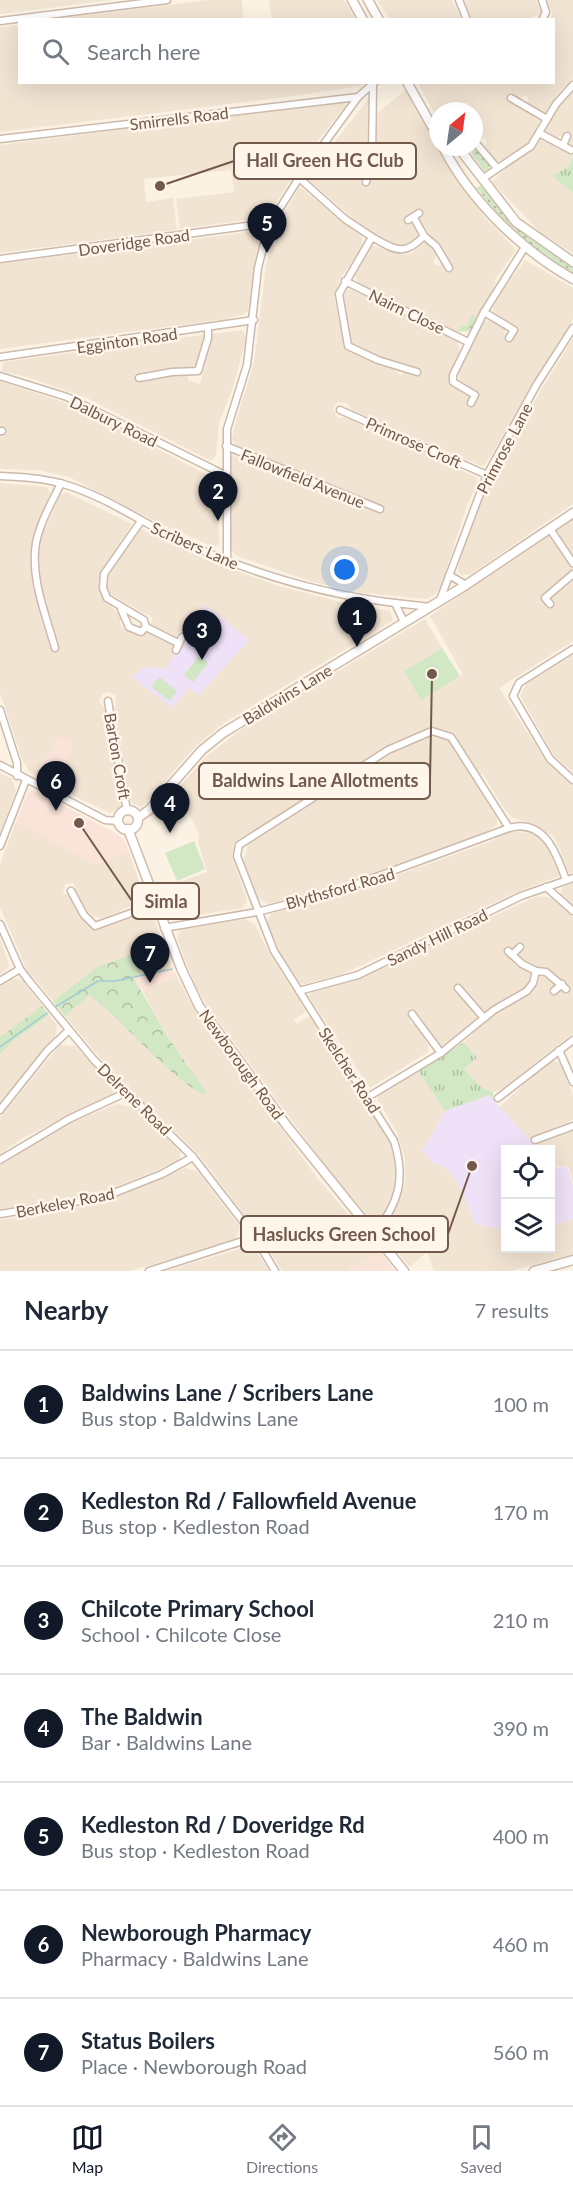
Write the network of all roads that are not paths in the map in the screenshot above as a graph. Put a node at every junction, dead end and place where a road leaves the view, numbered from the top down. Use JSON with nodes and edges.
{"nodes":[{"id":1,"x":167,"y":0,"type":"edge"},
{"id":2,"x":352,"y":0,"type":"edge"},
{"id":3,"x":368,"y":0,"type":"edge"},
{"id":4,"x":459,"y":0,"type":"edge"},
{"id":5,"x":542,"y":0,"type":"edge"},
{"id":6,"x":24,"y":18,"type":"edge"},
{"id":7,"x":362,"y":18,"type":"edge"},
{"id":8,"x":378,"y":18,"type":"edge"},
{"id":9,"x":466,"y":18,"type":"edge"},
{"id":10,"x":543,"y":18,"type":"edge"},
{"id":11,"x":18,"y":19,"type":"edge"},
{"id":12,"x":0,"y":21,"type":"edge"},
{"id":13,"x":374,"y":84,"type":"edge"},
{"id":14,"x":408,"y":84,"type":"edge"},
{"id":15,"x":573,"y":85,"type":"edge"},
{"id":16,"x":358,"y":97,"type":"junction"},
{"id":17,"x":526,"y":97,"type":"dead end"},
{"id":18,"x":511,"y":98,"type":"dead end"},
{"id":19,"x":521,"y":104,"type":"junction"},
{"id":20,"x":429,"y":118,"type":"edge"},
{"id":21,"x":547,"y":119,"type":"junction"},
{"id":22,"x":539,"y":133,"type":"junction"},
{"id":23,"x":567,"y":136,"type":"dead end"},
{"id":24,"x":0,"y":139,"type":"edge"},
{"id":25,"x":563,"y":145,"type":"junction"},
{"id":26,"x":571,"y":150,"type":"dead end"},
{"id":27,"x":483,"y":151,"type":"edge"},
{"id":28,"x":449,"y":156,"type":"edge"},
{"id":29,"x":454,"y":156,"type":"edge"},
{"id":30,"x":465,"y":156,"type":"edge"},
{"id":31,"x":454,"y":164,"type":"junction"},
{"id":32,"x":497,"y":168,"type":"junction"},
{"id":33,"x":299,"y":178,"type":"junction"},
{"id":34,"x":482,"y":179,"type":"junction"},
{"id":35,"x":366,"y":182,"type":"dead end"},
{"id":36,"x":414,"y":217,"type":"dead end"},
{"id":37,"x":268,"y":227,"type":"junction"},
{"id":38,"x":424,"y":236,"type":"junction"},
{"id":39,"x":372,"y":237,"type":"junction"},
{"id":40,"x":525,"y":247,"type":"junction"},
{"id":41,"x":443,"y":257,"type":"junction"},
{"id":42,"x":0,"y":259,"type":"edge"},
{"id":43,"x":436,"y":261,"type":"dead end"},
{"id":44,"x":573,"y":262,"type":"edge"},
{"id":45,"x":449,"y":268,"type":"dead end"},
{"id":46,"x":573,"y":279,"type":"edge"},
{"id":47,"x":345,"y":282,"type":"junction"},
{"id":48,"x":484,"y":312,"type":"junction"},
{"id":49,"x":254,"y":320,"type":"junction"},
{"id":50,"x":573,"y":328,"type":"edge"},
{"id":51,"x":208,"y":329,"type":"junction"},
{"id":52,"x":509,"y":338,"type":"dead end"},
{"id":53,"x":468,"y":342,"type":"junction"},
{"id":54,"x":0,"y":357,"type":"edge"},
{"id":55,"x":417,"y":372,"type":"dead end"},
{"id":56,"x":0,"y":376,"type":"edge"},
{"id":57,"x":139,"y":378,"type":"dead end"},
{"id":58,"x":471,"y":403,"type":"dead end"},
{"id":59,"x":340,"y":410,"type":"dead end"},
{"id":60,"x":226,"y":446,"type":"junction"},
{"id":61,"x":225,"y":475,"type":"junction"},
{"id":62,"x":487,"y":475,"type":"junction"},
{"id":63,"x":0,"y":476,"type":"edge"},
{"id":64,"x":61,"y":483,"type":"junction"},
{"id":65,"x":380,"y":509,"type":"dead end"},
{"id":66,"x":573,"y":513,"type":"edge"},
{"id":67,"x":141,"y":521,"type":"junction"},
{"id":68,"x":550,"y":529,"type":"junction"},
{"id":69,"x":227,"y":560,"type":"junction"},
{"id":70,"x":573,"y":563,"type":"edge"},
{"id":71,"x":573,"y":574,"type":"edge"},
{"id":72,"x":449,"y":575,"type":"junction"},
{"id":73,"x":466,"y":585,"type":"junction"},
{"id":74,"x":440,"y":600,"type":"junction"},
{"id":75,"x":395,"y":603,"type":"junction"},
{"id":76,"x":550,"y":604,"type":"dead end"},
{"id":77,"x":430,"y":607,"type":"junction"},
{"id":78,"x":120,"y":608,"type":"junction"},
{"id":79,"x":404,"y":622,"type":"junction"},
{"id":80,"x":146,"y":627,"type":"junction"},
{"id":81,"x":179,"y":643,"type":"dead end"},
{"id":82,"x":55,"y":648,"type":"dead end"},
{"id":83,"x":573,"y":649,"type":"edge"},
{"id":84,"x":108,"y":701,"type":"dead end"},
{"id":85,"x":0,"y":710,"type":"edge"},
{"id":86,"x":0,"y":765,"type":"edge"},
{"id":87,"x":17,"y":776,"type":"junction"},
{"id":88,"x":26,"y":780,"type":"junction"},
{"id":89,"x":573,"y":780,"type":"edge"},
{"id":90,"x":128,"y":811,"type":"junction"},
{"id":91,"x":139,"y":817,"type":"junction"},
{"id":92,"x":118,"y":821,"type":"junction"},
{"id":93,"x":509,"y":828,"type":"junction"},
{"id":94,"x":128,"y":829,"type":"junction"},
{"id":95,"x":0,"y":846,"type":"edge"},
{"id":96,"x":570,"y":879,"type":"edge"},
{"id":97,"x":546,"y":887,"type":"junction"},
{"id":98,"x":71,"y":891,"type":"dead end"},
{"id":99,"x":156,"y":904,"type":"junction"},
{"id":100,"x":573,"y":911,"type":"edge"},
{"id":101,"x":257,"y":912,"type":"junction"},
{"id":102,"x":0,"y":924,"type":"edge"},
{"id":103,"x":164,"y":928,"type":"junction"},
{"id":104,"x":520,"y":947,"type":"dead end"},
{"id":105,"x":20,"y":969,"type":"junction"},
{"id":106,"x":536,"y":971,"type":"junction"},
{"id":107,"x":0,"y":981,"type":"edge"},
{"id":108,"x":459,"y":988,"type":"dead end"},
{"id":109,"x":299,"y":991,"type":"junction"},
{"id":110,"x":554,"y":991,"type":"dead end"},
{"id":111,"x":412,"y":1014,"type":"dead end"},
{"id":112,"x":484,"y":1018,"type":"junction"},
{"id":113,"x":69,"y":1030,"type":"junction"},
{"id":114,"x":573,"y":1040,"type":"edge"},
{"id":115,"x":559,"y":1050,"type":"junction"},
{"id":116,"x":441,"y":1053,"type":"junction"},
{"id":117,"x":573,"y":1082,"type":"edge"},
{"id":118,"x":127,"y":1092,"type":"junction"},
{"id":119,"x":368,"y":1097,"type":"junction"},
{"id":120,"x":498,"y":1098,"type":"dead end"},
{"id":121,"x":0,"y":1110,"type":"edge"},
{"id":122,"x":573,"y":1126,"type":"edge"},
{"id":123,"x":535,"y":1140,"type":"dead end"},
{"id":124,"x":193,"y":1157,"type":"junction"},
{"id":125,"x":0,"y":1160,"type":"edge"},
{"id":126,"x":0,"y":1214,"type":"edge"},
{"id":127,"x":373,"y":1234,"type":"junction"},
{"id":128,"x":255,"y":1237,"type":"junction"},
{"id":129,"x":573,"y":1260,"type":"edge"},
{"id":130,"x":149,"y":1271,"type":"edge"},
{"id":131,"x":275,"y":1271,"type":"edge"},
{"id":132,"x":404,"y":1271,"type":"edge"},
{"id":133,"x":534,"y":1271,"type":"edge"}],
"edges":[{"from":1,"to":6,"type":"street"},
{"from":2,"to":7,"type":"street"},
{"from":3,"to":8,"type":"street"},
{"from":4,"to":9,"type":"street"},
{"from":5,"to":10,"type":"street"},
{"from":11,"to":12,"type":"street"},
{"from":13,"to":16,"type":"street"},
{"from":13,"to":35,"type":"street"},
{"from":14,"to":20,"type":"street"},
{"from":15,"to":21,"type":"street"},
{"from":16,"to":24,"type":"street","name":"Smirrells Road"},
{"from":16,"to":33,"type":"street"},
{"from":17,"to":19,"type":"street"},
{"from":18,"to":19,"type":"street"},
{"from":19,"to":21,"type":"street"},
{"from":21,"to":22,"type":"street"},
{"from":22,"to":25,"type":"street"},
{"from":22,"to":32,"type":"street"},
{"from":23,"to":25,"type":"street"},
{"from":25,"to":26,"type":"street"},
{"from":27,"to":32,"type":"street"},
{"from":28,"to":31,"type":"street"},
{"from":29,"to":31,"type":"street"},
{"from":30,"to":34,"type":"street"},
{"from":31,"to":40,"type":"street"},
{"from":32,"to":34,"type":"street"},
{"from":33,"to":37,"type":"street"},
{"from":33,"to":39,"type":"street"},
{"from":34,"to":44,"type":"street"},
{"from":36,"to":38,"type":"street"},
{"from":37,"to":42,"type":"street","name":"Doveridge Road"},
{"from":37,"to":49,"type":"street"},
{"from":38,"to":39,"type":"street"},
{"from":38,"to":41,"type":"street"},
{"from":39,"to":47,"type":"street"},
{"from":40,"to":46,"type":"street"},
{"from":40,"to":48,"type":"street"},
{"from":41,"to":43,"type":"street"},
{"from":41,"to":45,"type":"street"},
{"from":47,"to":53,"type":"street","name":"Nairn Close"},
{"from":47,"to":55,"type":"street"},
{"from":48,"to":52,"type":"street"},
{"from":48,"to":53,"type":"street"},
{"from":49,"to":51,"type":"street","name":"Egginton Road"},
{"from":49,"to":60,"type":"street"},
{"from":50,"to":62,"type":"street","name":"Primrose Lane"},
{"from":51,"to":54,"type":"street","name":"Egginton Road"},
{"from":51,"to":57,"type":"street"},
{"from":53,"to":58,"type":"street"},
{"from":56,"to":61,"type":"street","name":"Dalbury Road"},
{"from":59,"to":62,"type":"street","name":"Primrose Croft"},
{"from":60,"to":61,"type":"street"},
{"from":60,"to":65,"type":"street","name":"Fallowfield Avenue"},
{"from":61,"to":69,"type":"street"},
{"from":62,"to":72,"type":"street","name":"Primrose Lane"},
{"from":63,"to":64,"type":"street","name":"Scribers Lane"},
{"from":64,"to":67,"type":"street","name":"Scribers Lane"},
{"from":64,"to":82,"type":"street"},
{"from":66,"to":68,"type":"street","name":"Baldwins Lane"},
{"from":67,"to":69,"type":"street","name":"Scribers Lane"},
{"from":67,"to":78,"type":"street"},
{"from":68,"to":70,"type":"street"},
{"from":68,"to":73,"type":"street","name":"Baldwins Lane"},
{"from":69,"to":75,"type":"street","name":"Scribers Lane"},
{"from":71,"to":76,"type":"street"},
{"from":72,"to":73,"type":"street"},
{"from":72,"to":74,"type":"street","name":"Primrose Lane"},
{"from":73,"to":74,"type":"street","name":"Baldwins Lane"},
{"from":74,"to":77,"type":"street","name":"Baldwins Lane"},
{"from":75,"to":77,"type":"street","name":"Scribers Lane"},
{"from":75,"to":79,"type":"street"},
{"from":77,"to":79,"type":"street","name":"Baldwins Lane"},
{"from":78,"to":80,"type":"street"},
{"from":78,"to":80,"type":"street"},
{"from":79,"to":91,"type":"street","name":"Baldwins Lane"},
{"from":80,"to":81,"type":"street"},
{"from":83,"to":89,"type":"street"},
{"from":84,"to":90,"type":"street","name":"Barton Croft"},
{"from":85,"to":87,"type":"street"},
{"from":86,"to":87,"type":"street"},
{"from":87,"to":88,"type":"street"},
{"from":88,"to":92,"type":"street"},
{"from":88,"to":95,"type":"street"},
{"from":90,"to":91,"type":"street"},
{"from":90,"to":92,"type":"street"},
{"from":91,"to":94,"type":"street"},
{"from":92,"to":94,"type":"street"},
{"from":93,"to":96,"type":"street"},
{"from":93,"to":101,"type":"street","name":"Blythsford Road"},
{"from":93,"to":101,"type":"street","name":"Skelcher Road"},
{"from":94,"to":99,"type":"street","name":"Newborough Road"},
{"from":96,"to":97,"type":"street","name":"Sandy Hill Road"},
{"from":97,"to":100,"type":"street"},
{"from":97,"to":109,"type":"street","name":"Sandy Hill Road"},
{"from":98,"to":99,"type":"street"},
{"from":99,"to":103,"type":"street","name":"Newborough Road"},
{"from":101,"to":103,"type":"street","name":"Blythsford Road"},
{"from":101,"to":109,"type":"street","name":"Skelcher Road"},
{"from":102,"to":105,"type":"street","name":"Delrene Road"},
{"from":103,"to":127,"type":"street","name":"Newborough Road"},
{"from":104,"to":106,"type":"street"},
{"from":105,"to":107,"type":"street"},
{"from":105,"to":113,"type":"street","name":"Delrene Road"},
{"from":106,"to":110,"type":"street"},
{"from":106,"to":112,"type":"street"},
{"from":108,"to":112,"type":"street"},
{"from":109,"to":119,"type":"street","name":"Skelcher Road"},
{"from":111,"to":116,"type":"street"},
{"from":112,"to":116,"type":"street"},
{"from":113,"to":118,"type":"street","name":"Delrene Road"},
{"from":113,"to":121,"type":"street"},
{"from":114,"to":115,"type":"street"},
{"from":115,"to":117,"type":"street"},
{"from":115,"to":120,"type":"street"},
{"from":116,"to":119,"type":"street"},
{"from":118,"to":124,"type":"street","name":"Delrene Road"},
{"from":118,"to":125,"type":"street"},
{"from":119,"to":127,"type":"street","name":"Skelcher Road"},
{"from":122,"to":123,"type":"street"},
{"from":124,"to":126,"type":"street","name":"Berkeley Road"},
{"from":124,"to":128,"type":"street","name":"Delrene Road"},
{"from":127,"to":132,"type":"street","name":"Newborough Road"},
{"from":128,"to":130,"type":"street"},
{"from":128,"to":131,"type":"street","name":"Delrene Road"},
{"from":129,"to":133,"type":"street"}]}
